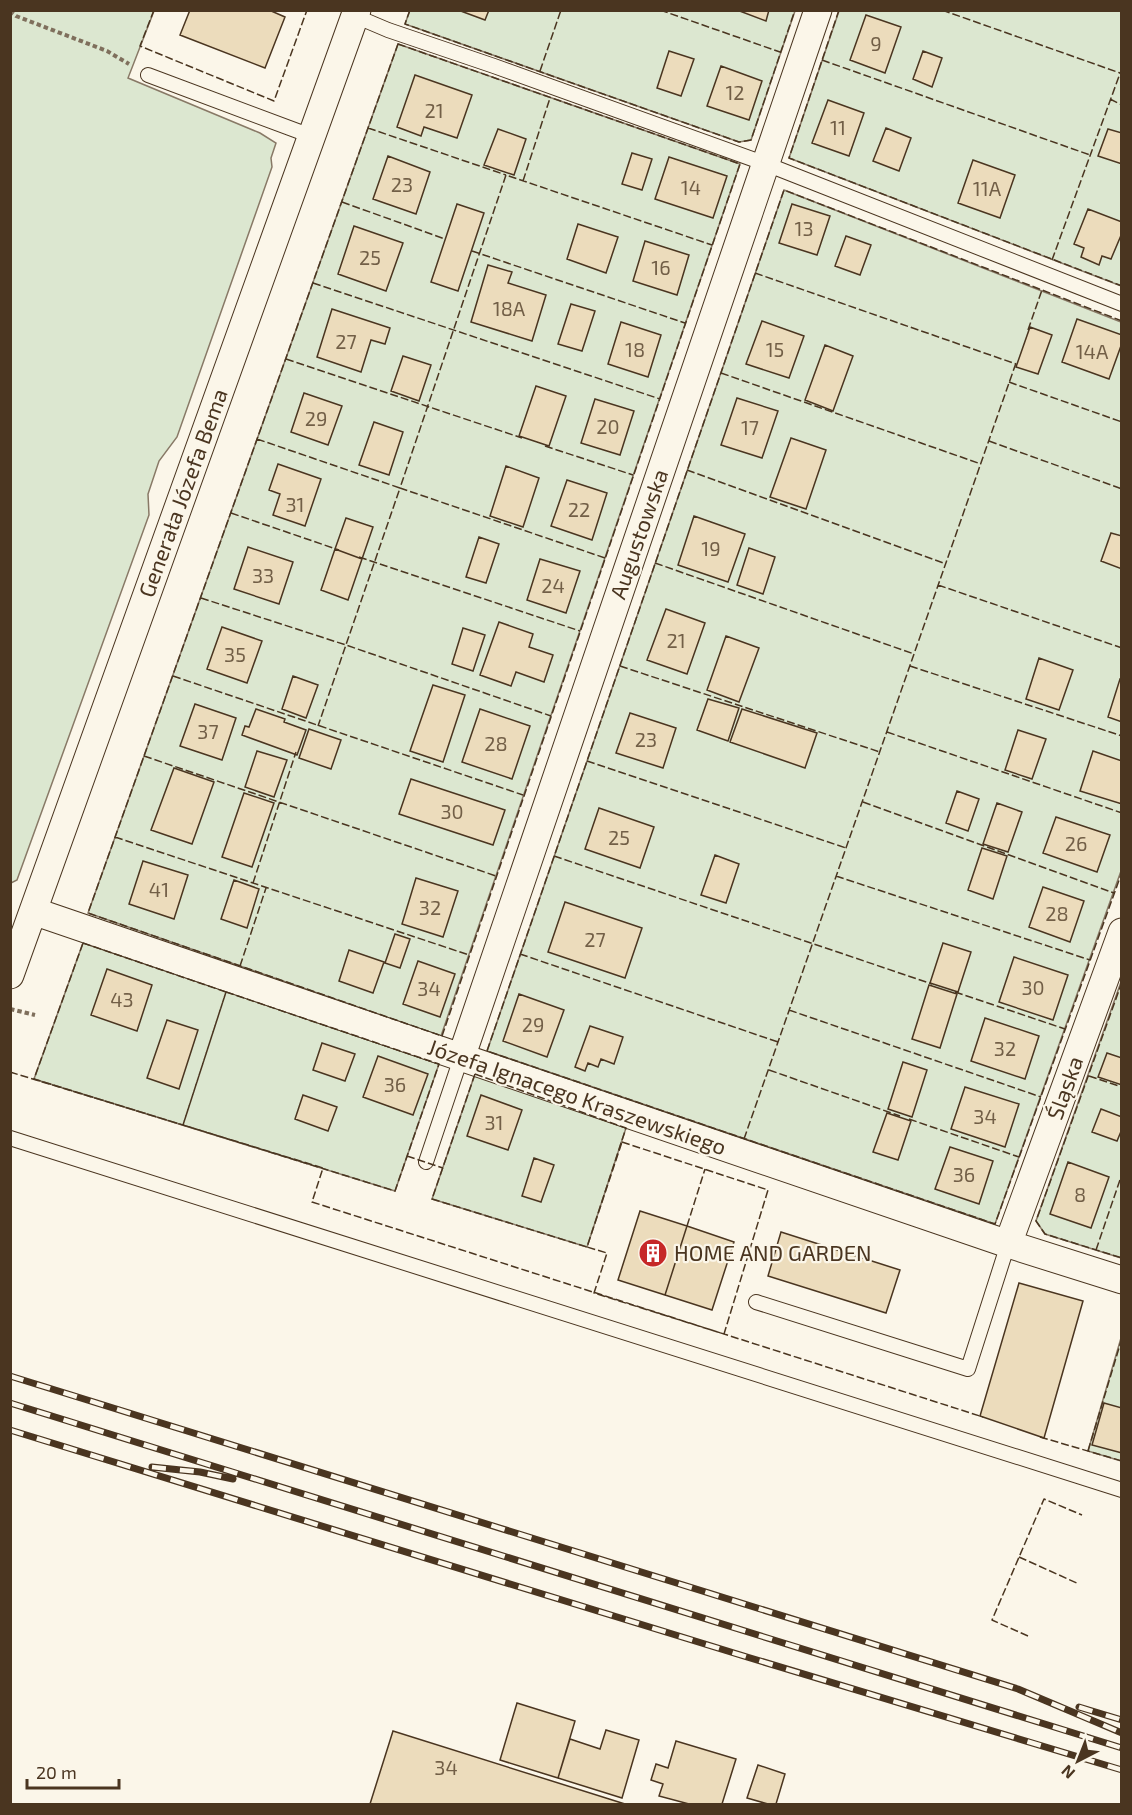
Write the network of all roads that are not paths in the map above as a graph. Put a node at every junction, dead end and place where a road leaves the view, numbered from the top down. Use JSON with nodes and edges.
{"nodes":[{"id":1,"x":818,"y":10,"type":"edge"},
{"id":2,"x":356,"y":13,"type":"edge"},
{"id":3,"x":148,"y":75,"type":"road end"},
{"id":4,"x":311,"y":136,"type":"junction"},
{"id":5,"x":766,"y":164,"type":"junction"},
{"id":6,"x":1122,"y":304,"type":"edge"},
{"id":7,"x":33,"y":911,"type":"junction"},
{"id":8,"x":1122,"y":932,"type":"edge"},
{"id":9,"x":10,"y":975,"type":"edge"},
{"id":10,"x":461,"y":1058,"type":"junction"},
{"id":11,"x":10,"y":1138,"type":"edge"},
{"id":12,"x":426,"y":1162,"type":"dead end"},
{"id":13,"x":1008,"y":1244,"type":"junction"},
{"id":14,"x":1122,"y":1280,"type":"edge"},
{"id":15,"x":756,"y":1302,"type":"dead end"},
{"id":16,"x":1122,"y":1490,"type":"edge"}],
"edges":[{"from":1,"to":5,"type":"street","name":"Augustowska"},
{"from":2,"to":4,"type":"street","name":"Generała Józefa Bema"},
{"from":2,"to":5,"type":"lane"},
{"from":3,"to":4,"type":"lane"},
{"from":4,"to":7,"type":"street","name":"Generała Józefa Bema"},
{"from":5,"to":6,"type":"lane"},
{"from":5,"to":10,"type":"street","name":"Augustowska"},
{"from":7,"to":9,"type":"street","name":"Generała Józefa Bema"},
{"from":7,"to":10,"type":"street","name":"Józefa Ignacego Kraszewskiego"},
{"from":8,"to":13,"type":"street","name":"Śląska"},
{"from":10,"to":12,"type":"lane"},
{"from":10,"to":13,"type":"street","name":"Józefa Ignacego Kraszewskiego"},
{"from":11,"to":16,"type":"lane"},
{"from":13,"to":14,"type":"street","name":"Józefa Ignacego Kraszewskiego"},
{"from":13,"to":15,"type":"lane"}]}
